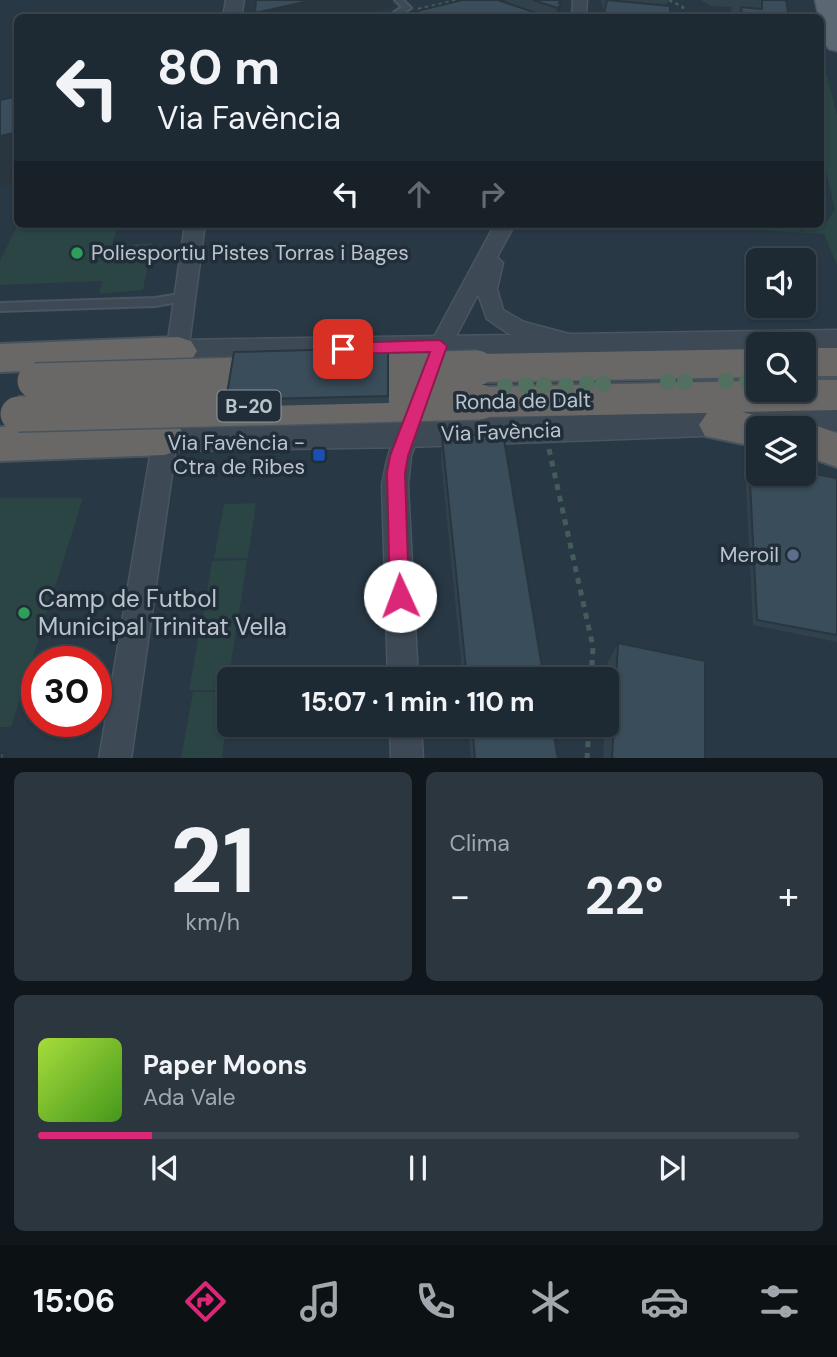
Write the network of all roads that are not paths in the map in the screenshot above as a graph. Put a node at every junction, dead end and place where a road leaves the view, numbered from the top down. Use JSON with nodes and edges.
{"nodes":[{"id":1,"x":399,"y":0,"type":"edge"},
{"id":2,"x":398,"y":14,"type":"edge"},
{"id":3,"x":824,"y":26,"type":"edge"},
{"id":4,"x":824,"y":31,"type":"edge"},
{"id":5,"x":837,"y":44,"type":"edge"},
{"id":6,"x":837,"y":56,"type":"edge"},
{"id":7,"x":195,"y":228,"type":"edge"},
{"id":8,"x":502,"y":231,"type":"edge"},
{"id":9,"x":186,"y":297,"type":"junction"},
{"id":10,"x":0,"y":307,"type":"edge"},
{"id":11,"x":837,"y":340,"type":"edge"},
{"id":12,"x":589,"y":344,"type":"junction"},
{"id":13,"x":440,"y":346,"type":"junction"},
{"id":14,"x":178,"y":351,"type":"junction"},
{"id":15,"x":0,"y":358,"type":"edge"},
{"id":16,"x":816,"y":362,"type":"edge"},
{"id":17,"x":837,"y":362,"type":"edge"},
{"id":18,"x":746,"y":364,"type":"edge"},
{"id":19,"x":479,"y":385,"type":"junction"},
{"id":20,"x":837,"y":396,"type":"edge"},
{"id":21,"x":11,"y":407,"type":"edge"},
{"id":22,"x":837,"y":419,"type":"edge"},
{"id":23,"x":738,"y":428,"type":"edge"},
{"id":24,"x":408,"y":434,"type":"junction"},
{"id":25,"x":165,"y":438,"type":"junction"},
{"id":26,"x":816,"y":443,"type":"edge"},
{"id":27,"x":837,"y":450,"type":"edge"},
{"id":28,"x":403,"y":667,"type":"edge"},
{"id":29,"x":406,"y":737,"type":"edge"},
{"id":30,"x":115,"y":758,"type":"edge"},
{"id":31,"x":407,"y":758,"type":"edge"}],
"edges":[{"from":1,"to":2,"type":"lane"},
{"from":3,"to":5,"type":"main road"},
{"from":4,"to":6,"type":"main road"},
{"from":7,"to":9,"type":"street"},
{"from":8,"to":12,"type":"street"},
{"from":8,"to":13,"type":"street"},
{"from":9,"to":10,"type":"lane"},
{"from":9,"to":14,"type":"street"},
{"from":11,"to":12,"type":"street"},
{"from":12,"to":13,"type":"street"},
{"from":13,"to":14,"type":"street"},
{"from":13,"to":24,"type":"street"},
{"from":14,"to":15,"type":"highway"},
{"from":14,"to":25,"type":"street"},
{"from":16,"to":17,"type":"highway"},
{"from":18,"to":19,"type":"highway","name":"Ronda de Dalt","number":"B-20"},
{"from":19,"to":20,"type":"highway","name":"Ronda de Dalt","number":"B-20"},
{"from":19,"to":21,"type":"highway","name":"Ronda de Dalt","number":"B-20","bridge":true},
{"from":21,"to":25,"type":"highway"},
{"from":22,"to":23,"type":"street","name":"Via Favència"},
{"from":23,"to":24,"type":"street","name":"Via Favència"},
{"from":24,"to":25,"type":"street","name":"Via Favència"},
{"from":24,"to":28,"type":"street"},
{"from":25,"to":30,"type":"street"},
{"from":26,"to":27,"type":"highway"},
{"from":29,"to":31,"type":"street"}]}
